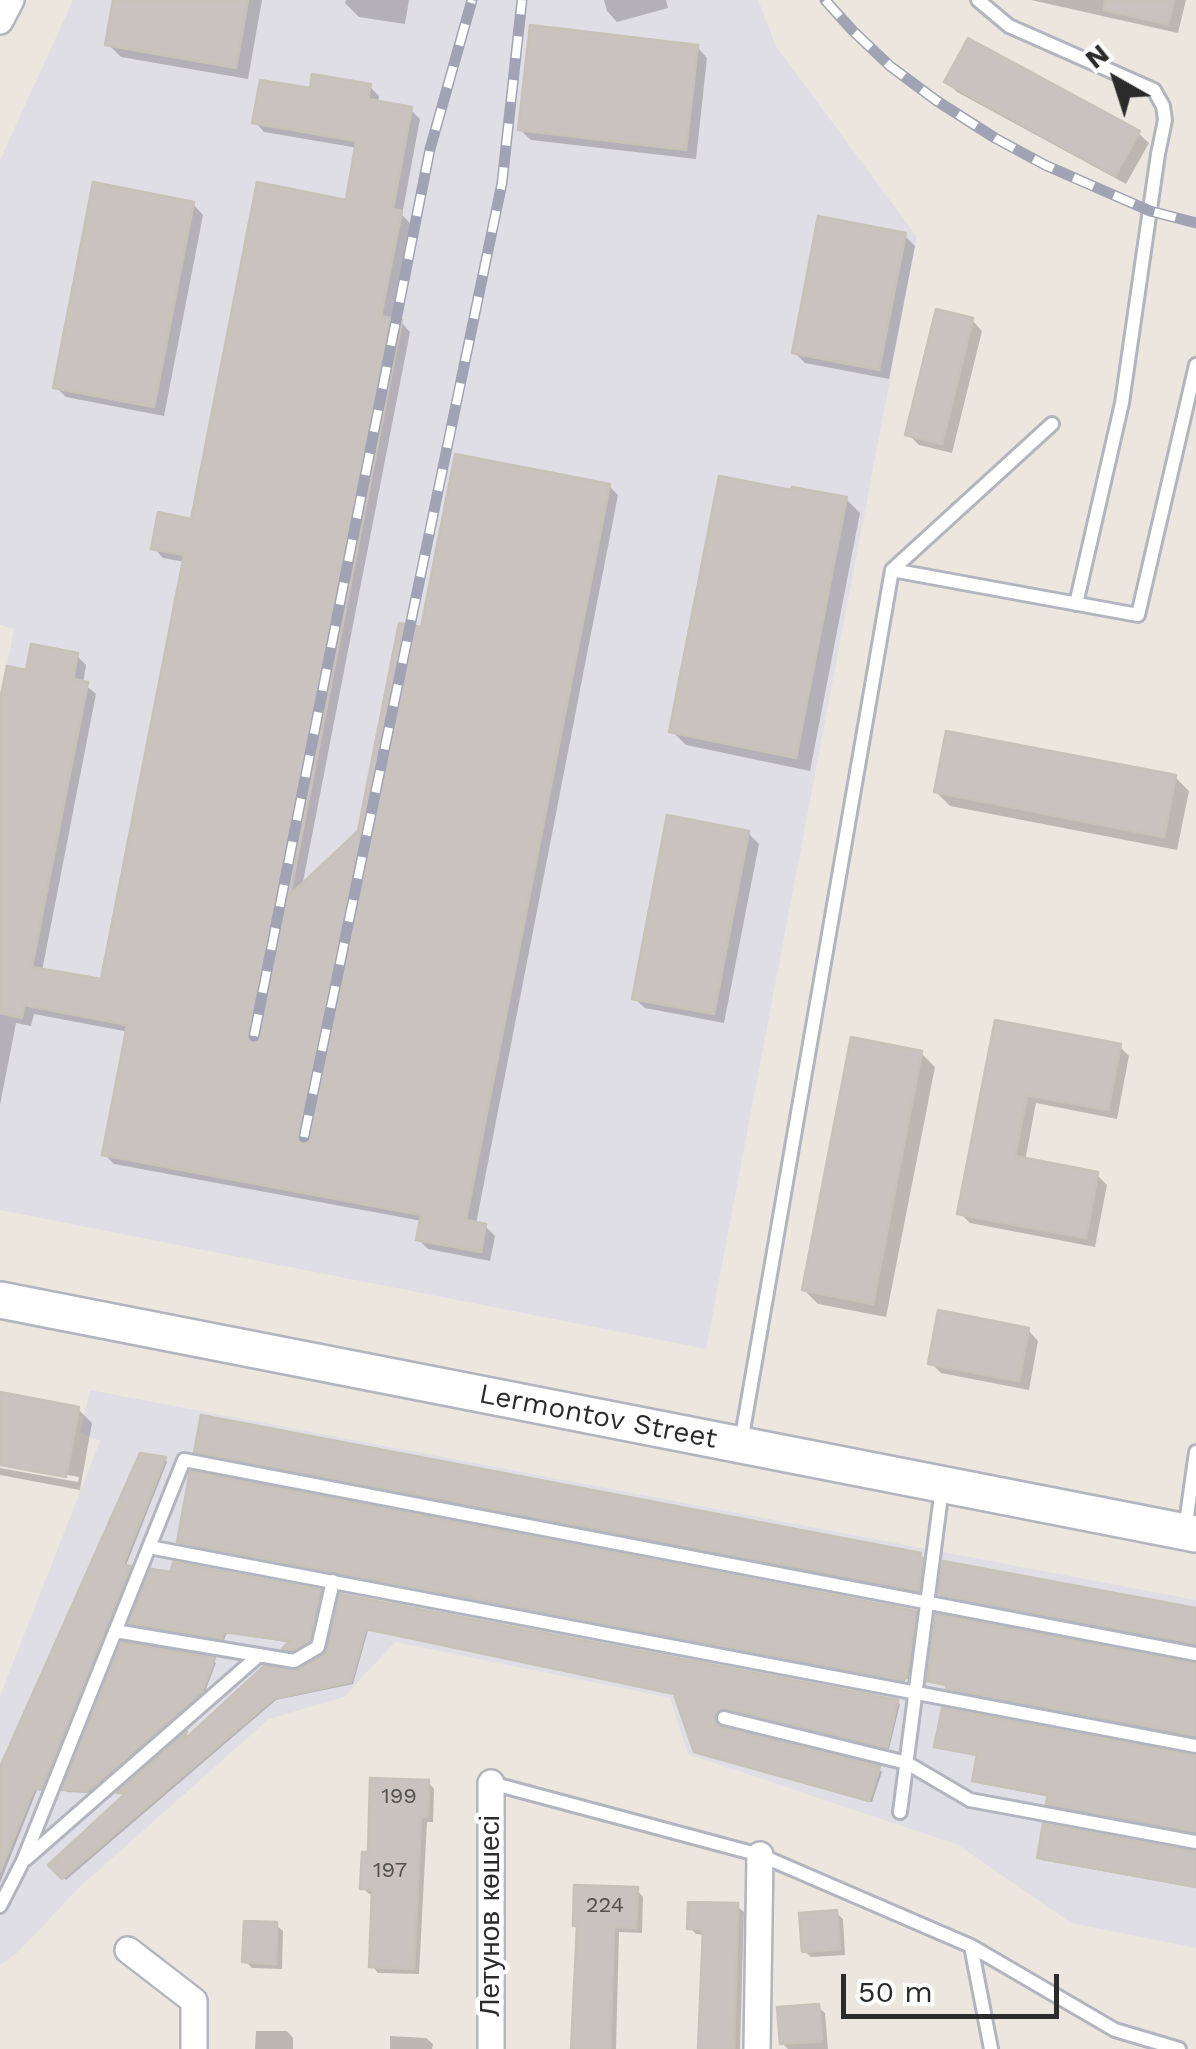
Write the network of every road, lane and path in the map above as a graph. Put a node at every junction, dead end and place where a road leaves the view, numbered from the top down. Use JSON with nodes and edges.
{"nodes":[{"id":1,"x":11,"y":0,"type":"edge"},
{"id":2,"x":978,"y":0,"type":"edge"},
{"id":3,"x":0,"y":21,"type":"edge"},
{"id":4,"x":1196,"y":364,"type":"edge"},
{"id":5,"x":1052,"y":424,"type":"dead end"},
{"id":6,"x":892,"y":570,"type":"junction"},
{"id":7,"x":1076,"y":604,"type":"junction"},
{"id":8,"x":0,"y":1300,"type":"edge"},
{"id":9,"x":741,"y":1444,"type":"junction"},
{"id":10,"x":1196,"y":1452,"type":"edge"},
{"id":11,"x":942,"y":1485,"type":"junction"},
{"id":12,"x":1190,"y":1533,"type":"edge"},
{"id":13,"x":149,"y":1546,"type":"junction"},
{"id":14,"x":332,"y":1581,"type":"junction"},
{"id":15,"x":927,"y":1602,"type":"junction"},
{"id":16,"x":115,"y":1630,"type":"junction"},
{"id":17,"x":1196,"y":1654,"type":"edge"},
{"id":18,"x":257,"y":1657,"type":"junction"},
{"id":19,"x":916,"y":1693,"type":"junction"},
{"id":20,"x":724,"y":1718,"type":"dead end"},
{"id":21,"x":1196,"y":1746,"type":"edge"},
{"id":22,"x":906,"y":1763,"type":"junction"},
{"id":23,"x":491,"y":1782,"type":"joint"},
{"id":24,"x":900,"y":1812,"type":"dead end"},
{"id":25,"x":1196,"y":1842,"type":"edge"},
{"id":26,"x":760,"y":1854,"type":"junction"},
{"id":27,"x":24,"y":1861,"type":"junction"},
{"id":28,"x":0,"y":1906,"type":"edge"},
{"id":29,"x":971,"y":1946,"type":"junction"},
{"id":30,"x":128,"y":1950,"type":"dead end"},
{"id":31,"x":194,"y":2049,"type":"edge"},
{"id":32,"x":492,"y":2049,"type":"edge"},
{"id":33,"x":757,"y":2049,"type":"edge"},
{"id":34,"x":991,"y":2049,"type":"edge"},
{"id":35,"x":1178,"y":2049,"type":"edge"}],
"edges":[{"from":1,"to":3,"type":"street"},
{"from":2,"to":7,"type":"lane"},
{"from":4,"to":7,"type":"lane"},
{"from":5,"to":6,"type":"lane"},
{"from":6,"to":7,"type":"lane"},
{"from":6,"to":9,"type":"lane"},
{"from":8,"to":9,"type":"street","name":"Lermontov Street"},
{"from":9,"to":11,"type":"street","name":"Lermontov Street"},
{"from":10,"to":12,"type":"lane"},
{"from":11,"to":12,"type":"street","name":"Lermontov Street"},
{"from":11,"to":15,"type":"lane"},
{"from":13,"to":14,"type":"lane"},
{"from":13,"to":15,"type":"lane"},
{"from":13,"to":16,"type":"lane"},
{"from":14,"to":18,"type":"lane"},
{"from":14,"to":19,"type":"lane"},
{"from":15,"to":17,"type":"lane"},
{"from":15,"to":19,"type":"lane"},
{"from":16,"to":18,"type":"lane"},
{"from":16,"to":27,"type":"lane"},
{"from":18,"to":27,"type":"lane"},
{"from":19,"to":21,"type":"lane"},
{"from":19,"to":22,"type":"lane"},
{"from":20,"to":22,"type":"lane"},
{"from":22,"to":24,"type":"lane"},
{"from":22,"to":25,"type":"lane"},
{"from":23,"to":26,"type":"lane"},
{"from":23,"to":32,"type":"street","name":"Летунов көшесі"},
{"from":26,"to":29,"type":"lane"},
{"from":26,"to":33,"type":"street"},
{"from":27,"to":28,"type":"lane"},
{"from":29,"to":34,"type":"lane"},
{"from":29,"to":35,"type":"lane"},
{"from":30,"to":31,"type":"street"}]}
